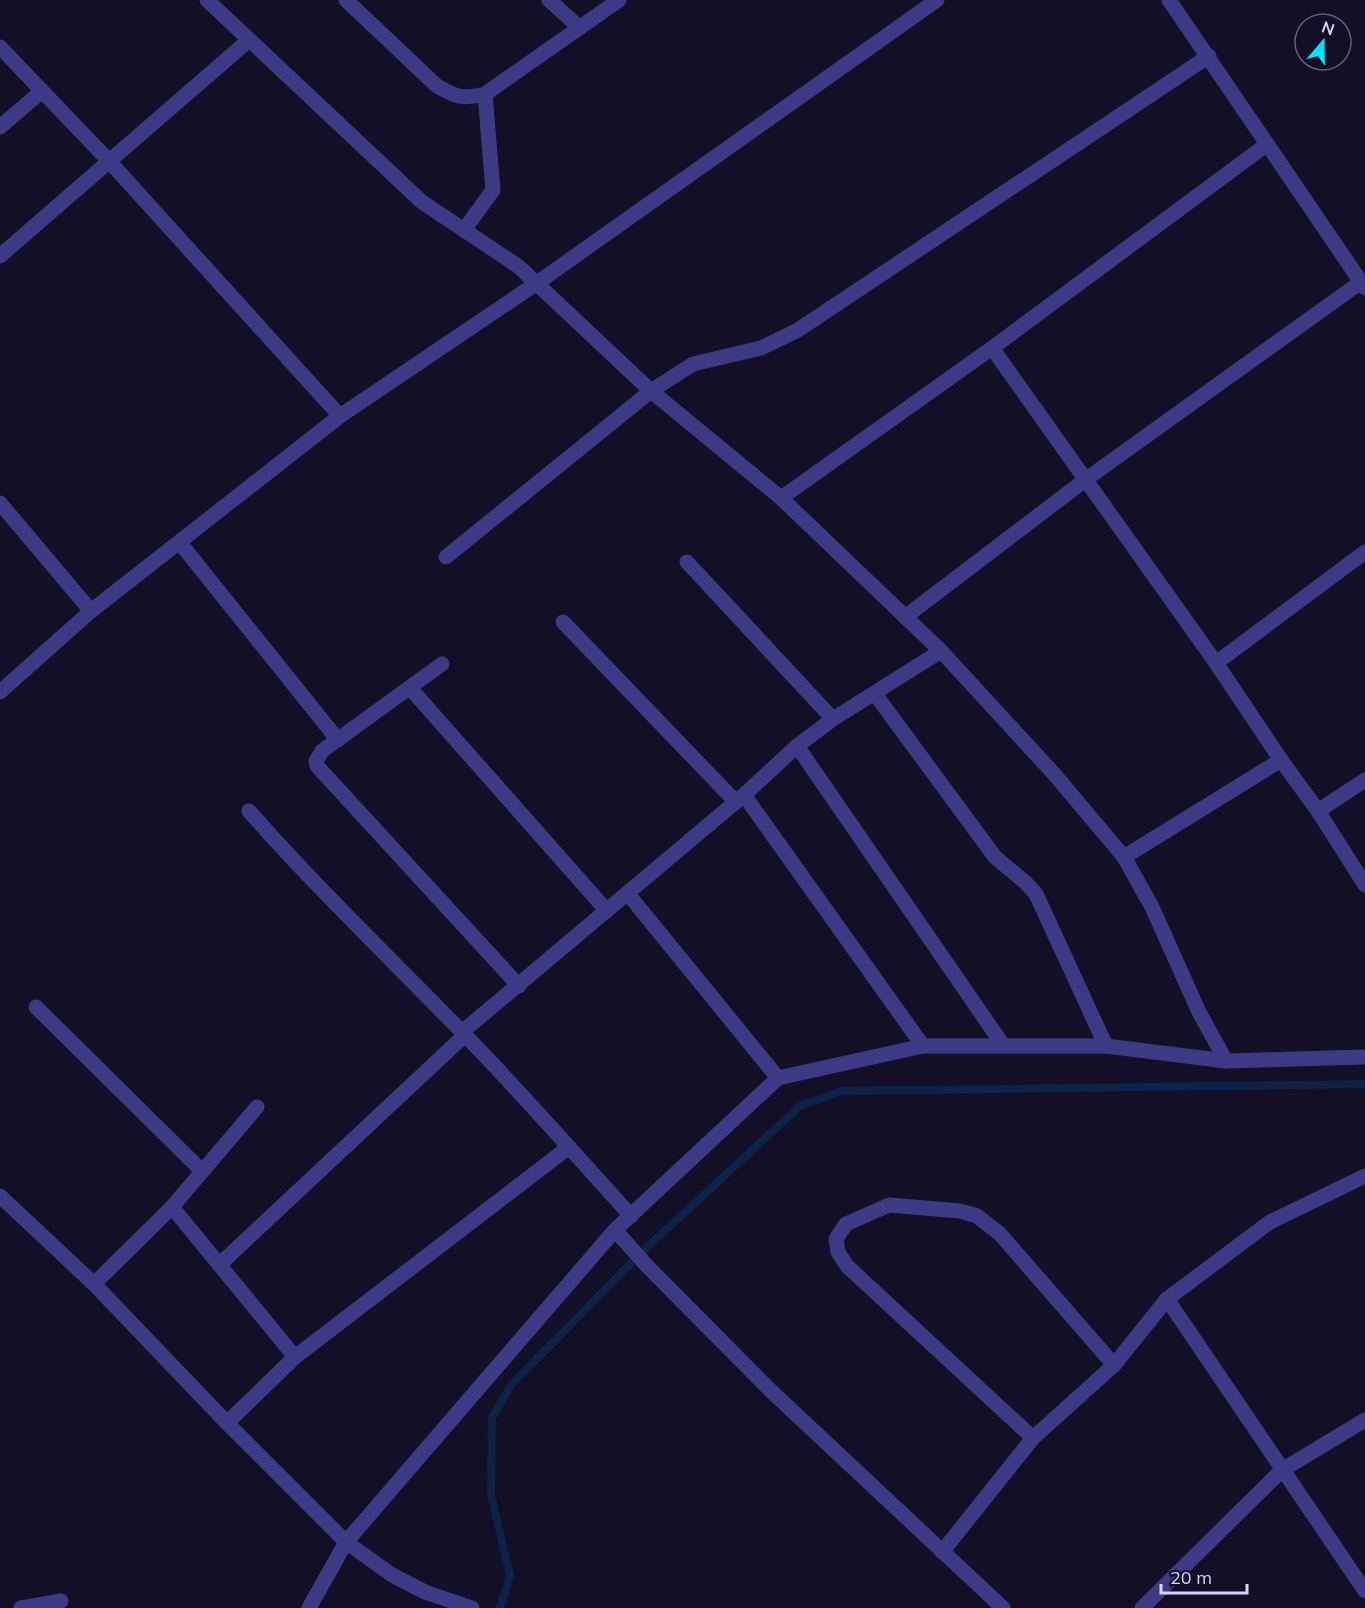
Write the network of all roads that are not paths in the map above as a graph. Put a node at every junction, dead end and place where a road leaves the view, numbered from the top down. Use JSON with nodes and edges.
{"nodes":[{"id":1,"x":207,"y":0,"type":"edge"},
{"id":2,"x":346,"y":0,"type":"edge"},
{"id":3,"x":549,"y":0,"type":"edge"},
{"id":4,"x":619,"y":0,"type":"edge"},
{"id":5,"x":937,"y":0,"type":"edge"},
{"id":6,"x":1171,"y":1,"type":"edge"},
{"id":7,"x":580,"y":28,"type":"junction"},
{"id":8,"x":249,"y":40,"type":"junction"},
{"id":9,"x":0,"y":47,"type":"edge"},
{"id":10,"x":1209,"y":56,"type":"junction"},
{"id":11,"x":42,"y":91,"type":"junction"},
{"id":12,"x":485,"y":94,"type":"junction"},
{"id":13,"x":0,"y":127,"type":"edge"},
{"id":14,"x":1266,"y":146,"type":"junction"},
{"id":15,"x":109,"y":161,"type":"junction"},
{"id":16,"x":464,"y":230,"type":"junction"},
{"id":17,"x":0,"y":256,"type":"edge"},
{"id":18,"x":537,"y":283,"type":"junction"},
{"id":19,"x":1363,"y":285,"type":"edge"},
{"id":20,"x":992,"y":348,"type":"junction"},
{"id":21,"x":651,"y":391,"type":"junction"},
{"id":22,"x":340,"y":416,"type":"junction"},
{"id":23,"x":1085,"y":480,"type":"junction"},
{"id":24,"x":781,"y":498,"type":"junction"},
{"id":25,"x":0,"y":503,"type":"edge"},
{"id":26,"x":180,"y":543,"type":"junction"},
{"id":27,"x":1365,"y":552,"type":"edge"},
{"id":28,"x":446,"y":557,"type":"dead end"},
{"id":29,"x":687,"y":562,"type":"dead end"},
{"id":30,"x":91,"y":612,"type":"junction"},
{"id":31,"x":905,"y":617,"type":"junction"},
{"id":32,"x":563,"y":621,"type":"dead end"},
{"id":33,"x":941,"y":651,"type":"junction"},
{"id":34,"x":1216,"y":663,"type":"junction"},
{"id":35,"x":442,"y":664,"type":"dead end"},
{"id":36,"x":410,"y":688,"type":"junction"},
{"id":37,"x":0,"y":692,"type":"edge"},
{"id":38,"x":875,"y":694,"type":"junction"},
{"id":39,"x":833,"y":719,"type":"junction"},
{"id":40,"x":338,"y":740,"type":"junction"},
{"id":41,"x":797,"y":746,"type":"junction"},
{"id":42,"x":1281,"y":760,"type":"junction"},
{"id":43,"x":1365,"y":780,"type":"edge"},
{"id":44,"x":740,"y":798,"type":"junction"},
{"id":45,"x":249,"y":811,"type":"dead end"},
{"id":46,"x":1318,"y":811,"type":"junction"},
{"id":47,"x":1124,"y":857,"type":"junction"},
{"id":48,"x":1365,"y":885,"type":"edge"},
{"id":49,"x":628,"y":894,"type":"junction"},
{"id":50,"x":607,"y":911,"type":"junction"},
{"id":51,"x":519,"y":986,"type":"junction"},
{"id":52,"x":36,"y":1007,"type":"dead end"},
{"id":53,"x":464,"y":1033,"type":"junction"},
{"id":54,"x":923,"y":1046,"type":"junction"},
{"id":55,"x":1003,"y":1046,"type":"junction"},
{"id":56,"x":1106,"y":1046,"type":"junction"},
{"id":57,"x":1365,"y":1057,"type":"edge"},
{"id":58,"x":1226,"y":1061,"type":"junction"},
{"id":59,"x":778,"y":1078,"type":"junction"},
{"id":60,"x":257,"y":1107,"type":"dead end"},
{"id":61,"x":569,"y":1147,"type":"junction"},
{"id":62,"x":202,"y":1171,"type":"junction"},
{"id":63,"x":1363,"y":1181,"type":"edge"},
{"id":64,"x":0,"y":1196,"type":"edge"},
{"id":65,"x":172,"y":1207,"type":"junction"},
{"id":66,"x":631,"y":1216,"type":"junction"},
{"id":67,"x":615,"y":1230,"type":"junction"},
{"id":68,"x":219,"y":1265,"type":"junction"},
{"id":69,"x":94,"y":1284,"type":"junction"},
{"id":70,"x":1167,"y":1299,"type":"junction"},
{"id":71,"x":295,"y":1357,"type":"junction"},
{"id":72,"x":1114,"y":1365,"type":"junction"},
{"id":73,"x":1365,"y":1420,"type":"edge"},
{"id":74,"x":227,"y":1423,"type":"junction"},
{"id":75,"x":1033,"y":1438,"type":"junction"},
{"id":76,"x":1282,"y":1470,"type":"junction"},
{"id":77,"x":346,"y":1542,"type":"junction"},
{"id":78,"x":942,"y":1552,"type":"junction"},
{"id":79,"x":1365,"y":1591,"type":"edge"},
{"id":80,"x":61,"y":1601,"type":"dead end"},
{"id":81,"x":21,"y":1608,"type":"edge"},
{"id":82,"x":309,"y":1608,"type":"edge"},
{"id":83,"x":472,"y":1608,"type":"edge"},
{"id":84,"x":1003,"y":1608,"type":"edge"},
{"id":85,"x":1142,"y":1608,"type":"edge"}],
"edges":[{"from":1,"to":8,"type":"street"},
{"from":2,"to":12,"type":"street"},
{"from":3,"to":7,"type":"street"},
{"from":4,"to":7,"type":"street"},
{"from":5,"to":18,"type":"street"},
{"from":6,"to":10,"type":"street"},
{"from":7,"to":12,"type":"street"},
{"from":8,"to":15,"type":"street"},
{"from":8,"to":16,"type":"street"},
{"from":9,"to":11,"type":"street"},
{"from":10,"to":14,"type":"street"},
{"from":10,"to":21,"type":"street"},
{"from":11,"to":13,"type":"street"},
{"from":11,"to":15,"type":"street"},
{"from":12,"to":16,"type":"street"},
{"from":14,"to":19,"type":"street"},
{"from":14,"to":20,"type":"street"},
{"from":15,"to":17,"type":"street"},
{"from":15,"to":22,"type":"street"},
{"from":16,"to":18,"type":"street"},
{"from":18,"to":21,"type":"street"},
{"from":18,"to":22,"type":"street"},
{"from":19,"to":23,"type":"street"},
{"from":20,"to":23,"type":"street"},
{"from":20,"to":24,"type":"street"},
{"from":21,"to":24,"type":"street"},
{"from":21,"to":28,"type":"street"},
{"from":22,"to":26,"type":"street"},
{"from":23,"to":31,"type":"street"},
{"from":23,"to":34,"type":"street"},
{"from":24,"to":31,"type":"street"},
{"from":25,"to":30,"type":"street"},
{"from":26,"to":30,"type":"street"},
{"from":26,"to":40,"type":"street"},
{"from":27,"to":34,"type":"street"},
{"from":29,"to":39,"type":"street"},
{"from":30,"to":37,"type":"street"},
{"from":31,"to":33,"type":"street"},
{"from":32,"to":44,"type":"street"},
{"from":33,"to":38,"type":"street"},
{"from":33,"to":47,"type":"street"},
{"from":34,"to":42,"type":"street"},
{"from":35,"to":36,"type":"street"},
{"from":36,"to":40,"type":"street"},
{"from":36,"to":50,"type":"street"},
{"from":38,"to":39,"type":"street"},
{"from":38,"to":56,"type":"street"},
{"from":39,"to":41,"type":"street"},
{"from":40,"to":51,"type":"street"},
{"from":41,"to":44,"type":"street"},
{"from":41,"to":55,"type":"street"},
{"from":42,"to":46,"type":"street"},
{"from":42,"to":47,"type":"street"},
{"from":43,"to":46,"type":"street"},
{"from":44,"to":49,"type":"street"},
{"from":44,"to":54,"type":"street"},
{"from":45,"to":53,"type":"street"},
{"from":46,"to":48,"type":"street"},
{"from":47,"to":58,"type":"street"},
{"from":49,"to":50,"type":"street"},
{"from":49,"to":59,"type":"street"},
{"from":50,"to":51,"type":"street"},
{"from":51,"to":53,"type":"street"},
{"from":52,"to":62,"type":"street"},
{"from":53,"to":61,"type":"street"},
{"from":53,"to":68,"type":"street"},
{"from":54,"to":55,"type":"street"},
{"from":54,"to":59,"type":"street"},
{"from":55,"to":56,"type":"street"},
{"from":56,"to":58,"type":"street"},
{"from":57,"to":58,"type":"street"},
{"from":59,"to":66,"type":"street"},
{"from":60,"to":62,"type":"street"},
{"from":61,"to":66,"type":"street"},
{"from":61,"to":71,"type":"street"},
{"from":62,"to":65,"type":"street"},
{"from":63,"to":70,"type":"street"},
{"from":64,"to":69,"type":"street"},
{"from":65,"to":68,"type":"street"},
{"from":65,"to":69,"type":"street"},
{"from":66,"to":67,"type":"street"},
{"from":67,"to":77,"type":"street"},
{"from":67,"to":78,"type":"street"},
{"from":68,"to":71,"type":"street"},
{"from":69,"to":74,"type":"street"},
{"from":70,"to":72,"type":"street"},
{"from":70,"to":76,"type":"street"},
{"from":71,"to":74,"type":"street"},
{"from":72,"to":75,"type":"street"},
{"from":72,"to":75,"type":"street"},
{"from":73,"to":76,"type":"street"},
{"from":74,"to":77,"type":"street"},
{"from":75,"to":78,"type":"street"},
{"from":76,"to":79,"type":"street"},
{"from":76,"to":85,"type":"street"},
{"from":77,"to":82,"type":"street"},
{"from":77,"to":83,"type":"street"},
{"from":78,"to":84,"type":"street"},
{"from":80,"to":81,"type":"street"}]}
